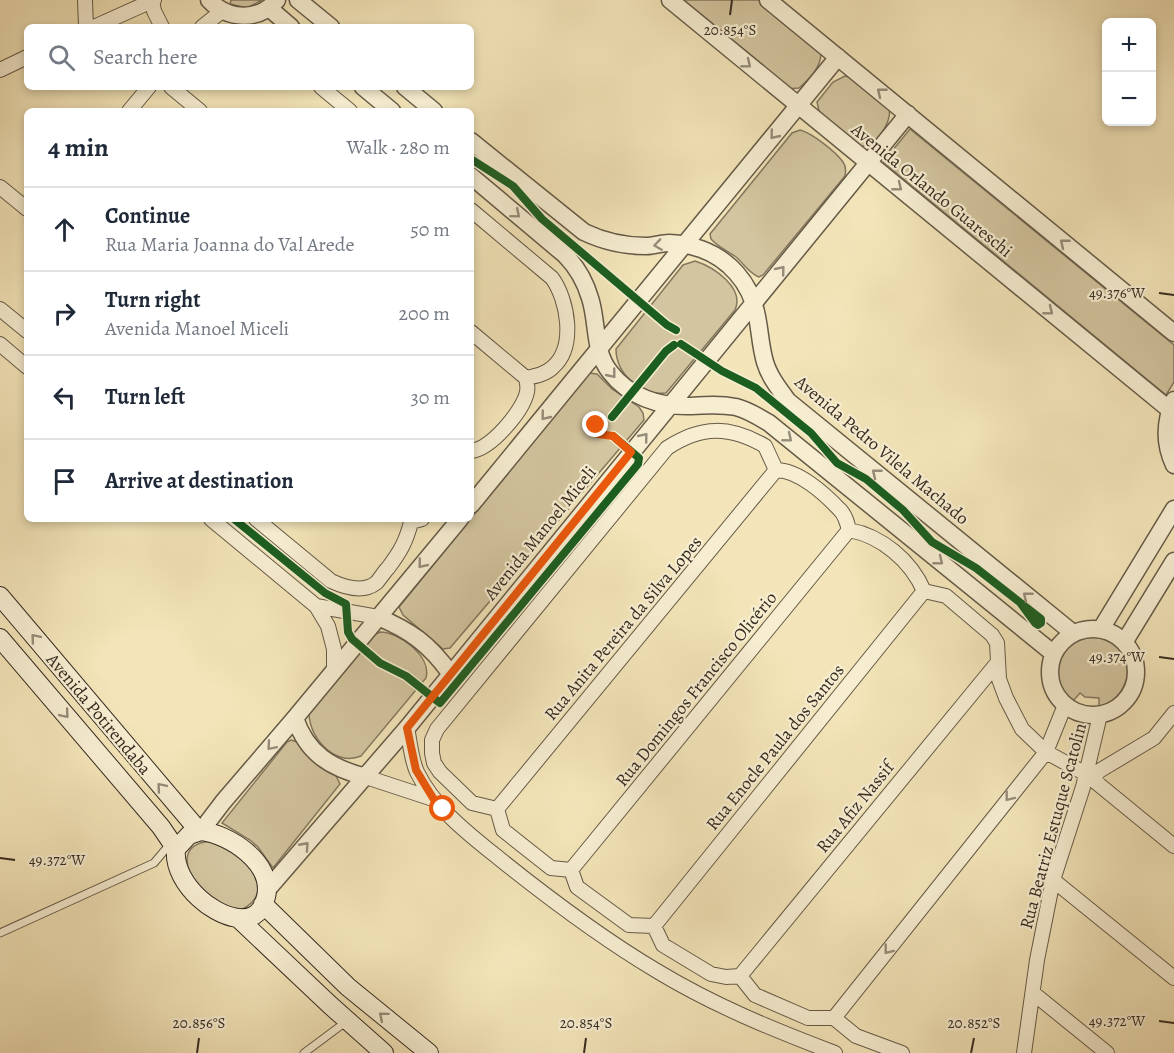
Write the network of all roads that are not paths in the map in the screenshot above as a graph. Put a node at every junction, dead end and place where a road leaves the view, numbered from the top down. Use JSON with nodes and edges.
{"nodes":[{"id":1,"x":85,"y":0,"type":"edge"},
{"id":2,"x":153,"y":0,"type":"edge"},
{"id":3,"x":209,"y":0,"type":"edge"},
{"id":4,"x":298,"y":0,"type":"edge"},
{"id":5,"x":670,"y":0,"type":"edge"},
{"id":6,"x":768,"y":0,"type":"edge"},
{"id":7,"x":273,"y":4,"type":"edge"},
{"id":8,"x":222,"y":11,"type":"junction"},
{"id":9,"x":86,"y":24,"type":"edge"},
{"id":10,"x":101,"y":24,"type":"edge"},
{"id":11,"x":160,"y":24,"type":"edge"},
{"id":12,"x":206,"y":24,"type":"edge"},
{"id":13,"x":289,"y":24,"type":"edge"},
{"id":14,"x":327,"y":24,"type":"edge"},
{"id":15,"x":838,"y":57,"type":"junction"},
{"id":16,"x":24,"y":58,"type":"edge"},
{"id":17,"x":0,"y":70,"type":"edge"},
{"id":18,"x":146,"y":90,"type":"edge"},
{"id":19,"x":175,"y":90,"type":"edge"},
{"id":20,"x":325,"y":90,"type":"edge"},
{"id":21,"x":367,"y":90,"type":"edge"},
{"id":22,"x":409,"y":90,"type":"edge"},
{"id":23,"x":798,"y":105,"type":"junction"},
{"id":24,"x":131,"y":108,"type":"edge"},
{"id":25,"x":196,"y":108,"type":"edge"},
{"id":26,"x":346,"y":108,"type":"edge"},
{"id":27,"x":388,"y":108,"type":"edge"},
{"id":28,"x":430,"y":108,"type":"edge"},
{"id":29,"x":908,"y":114,"type":"junction"},
{"id":30,"x":474,"y":143,"type":"edge"},
{"id":31,"x":868,"y":163,"type":"junction"},
{"id":32,"x":474,"y":179,"type":"edge"},
{"id":33,"x":0,"y":187,"type":"edge"},
{"id":34,"x":24,"y":207,"type":"edge"},
{"id":35,"x":474,"y":213,"type":"edge"},
{"id":36,"x":684,"y":246,"type":"junction"},
{"id":37,"x":753,"y":303,"type":"junction"},
{"id":38,"x":0,"y":309,"type":"edge"},
{"id":39,"x":24,"y":329,"type":"edge"},
{"id":40,"x":1174,"y":333,"type":"edge"},
{"id":41,"x":474,"y":335,"type":"edge"},
{"id":42,"x":0,"y":344,"type":"edge"},
{"id":43,"x":600,"y":349,"type":"junction"},
{"id":44,"x":24,"y":364,"type":"edge"},
{"id":45,"x":526,"y":378,"type":"junction"},
{"id":46,"x":670,"y":405,"type":"junction"},
{"id":47,"x":1172,"y":405,"type":"edge"},
{"id":48,"x":474,"y":450,"type":"edge"},
{"id":49,"x":1174,"y":465,"type":"edge"},
{"id":50,"x":777,"y":470,"type":"junction"},
{"id":51,"x":474,"y":501,"type":"edge"},
{"id":52,"x":1174,"y":509,"type":"edge"},
{"id":53,"x":215,"y":522,"type":"edge"},
{"id":54,"x":260,"y":522,"type":"edge"},
{"id":55,"x":413,"y":522,"type":"edge"},
{"id":56,"x":457,"y":522,"type":"edge"},
{"id":57,"x":849,"y":530,"type":"junction"},
{"id":58,"x":1174,"y":561,"type":"edge"},
{"id":59,"x":924,"y":591,"type":"junction"},
{"id":60,"x":0,"y":596,"type":"edge"},
{"id":61,"x":316,"y":606,"type":"junction"},
{"id":62,"x":378,"y":617,"type":"junction"},
{"id":63,"x":1101,"y":628,"type":"junction"},
{"id":64,"x":1073,"y":633,"type":"junction"},
{"id":65,"x":0,"y":638,"type":"edge"},
{"id":66,"x":1125,"y":641,"type":"junction"},
{"id":67,"x":1054,"y":654,"type":"junction"},
{"id":68,"x":998,"y":662,"type":"junction"},
{"id":69,"x":334,"y":669,"type":"junction"},
{"id":70,"x":450,"y":673,"type":"junction"},
{"id":71,"x":1065,"y":705,"type":"junction"},
{"id":72,"x":1100,"y":715,"type":"junction"},
{"id":73,"x":1174,"y":716,"type":"edge"},
{"id":74,"x":295,"y":718,"type":"junction"},
{"id":75,"x":407,"y":728,"type":"junction"},
{"id":76,"x":1046,"y":752,"type":"junction"},
{"id":77,"x":1089,"y":776,"type":"junction"},
{"id":78,"x":366,"y":777,"type":"junction"},
{"id":79,"x":433,"y":798,"type":"junction"},
{"id":80,"x":497,"y":809,"type":"junction"},
{"id":81,"x":200,"y":831,"type":"junction"},
{"id":82,"x":174,"y":846,"type":"junction"},
{"id":83,"x":1174,"y":846,"type":"edge"},
{"id":84,"x":571,"y":870,"type":"junction"},
{"id":85,"x":1053,"y":880,"type":"junction"},
{"id":86,"x":265,"y":897,"type":"junction"},
{"id":87,"x":239,"y":919,"type":"junction"},
{"id":88,"x":654,"y":926,"type":"junction"},
{"id":89,"x":0,"y":933,"type":"edge"},
{"id":90,"x":740,"y":976,"type":"junction"},
{"id":91,"x":1174,"y":978,"type":"edge"},
{"id":92,"x":1033,"y":993,"type":"junction"},
{"id":93,"x":834,"y":1018,"type":"junction"},
{"id":94,"x":347,"y":1021,"type":"junction"},
{"id":95,"x":304,"y":1053,"type":"edge"},
{"id":96,"x":384,"y":1053,"type":"edge"},
{"id":97,"x":429,"y":1053,"type":"edge"},
{"id":98,"x":835,"y":1053,"type":"edge"},
{"id":99,"x":902,"y":1053,"type":"edge"},
{"id":100,"x":1024,"y":1053,"type":"edge"},
{"id":101,"x":1107,"y":1053,"type":"edge"}],
"edges":[{"from":1,"to":9,"type":"street"},
{"from":2,"to":10,"type":"street"},
{"from":2,"to":11,"type":"street"},
{"from":3,"to":8,"type":"street"},
{"from":4,"to":14,"type":"street"},
{"from":5,"to":23,"type":"street","name":"Avenida Orlando Guareschi","one_way":true},
{"from":6,"to":15,"type":"street"},
{"from":7,"to":8,"type":"street"},
{"from":7,"to":13,"type":"street"},
{"from":8,"to":12,"type":"street"},
{"from":15,"to":23,"type":"street"},
{"from":29,"to":15,"type":"street","one_way":true},
{"from":16,"to":17,"type":"street"},
{"from":18,"to":24,"type":"street"},
{"from":19,"to":25,"type":"street"},
{"from":20,"to":26,"type":"street"},
{"from":21,"to":27,"type":"street"},
{"from":22,"to":28,"type":"street"},
{"from":23,"to":31,"type":"street","name":"Avenida Orlando Guareschi"},
{"from":23,"to":36,"type":"street","one_way":true},
{"from":29,"to":31,"type":"street","name":"Avenida Manoel Miceli"},
{"from":40,"to":29,"type":"street","one_way":true},
{"from":36,"to":30,"type":"street","name":"Avenida Pedro Vilela Machado","one_way":true},
{"from":37,"to":31,"type":"street","name":"Avenida Manoel Miceli","one_way":true},
{"from":31,"to":47,"type":"street","name":"Avenida Orlando Guareschi","one_way":true},
{"from":32,"to":43,"type":"street","one_way":true},
{"from":33,"to":34,"type":"street"},
{"from":35,"to":45,"type":"street"},
{"from":36,"to":37,"type":"street","name":"Avenida Pedro Vilela Machado"},
{"from":36,"to":43,"type":"street"},
{"from":37,"to":46,"type":"street","name":"Avenida Manoel Miceli"},
{"from":64,"to":37,"type":"street","name":"Avenida Pedro Vilela Machado","one_way":true},
{"from":38,"to":39,"type":"street"},
{"from":41,"to":45,"type":"street"},
{"from":42,"to":44,"type":"street"},
{"from":43,"to":46,"type":"street","one_way":true},
{"from":43,"to":51,"type":"street","one_way":true},
{"from":45,"to":48,"type":"street"},
{"from":46,"to":67,"type":"street","one_way":true},
{"from":70,"to":46,"type":"street","name":"Avenida Manoel Miceli","one_way":true},
{"from":47,"to":49,"type":"street"},
{"from":50,"to":57,"type":"street"},
{"from":50,"to":80,"type":"street","name":"Rua Anita Pereira da Silva Lopes"},
{"from":50,"to":80,"type":"street"},
{"from":52,"to":63,"type":"street"},
{"from":53,"to":61,"type":"street"},
{"from":54,"to":55,"type":"street"},
{"from":56,"to":62,"type":"street","one_way":true},
{"from":57,"to":59,"type":"street"},
{"from":57,"to":84,"type":"street","name":"Rua Domingos Francisco Olicério"},
{"from":58,"to":66,"type":"street"},
{"from":59,"to":68,"type":"street"},
{"from":59,"to":88,"type":"street","name":"Rua Enocle Paula dos Santos"},
{"from":81,"to":60,"type":"main road","name":"Avenida Potirendaba","one_way":true},
{"from":61,"to":62,"type":"street"},
{"from":61,"to":69,"type":"street"},
{"from":62,"to":69,"type":"street"},
{"from":62,"to":70,"type":"street"},
{"from":63,"to":64,"type":"street"},
{"from":63,"to":66,"type":"street"},
{"from":64,"to":67,"type":"street"},
{"from":65,"to":82,"type":"main road","name":"Avenida Potirendaba","one_way":true},
{"from":66,"to":72,"type":"street"},
{"from":67,"to":71,"type":"street"},
{"from":68,"to":76,"type":"street"},
{"from":68,"to":90,"type":"street","name":"Rua Afiz Nassif"},
{"from":69,"to":74,"type":"street"},
{"from":70,"to":75,"type":"street","name":"Avenida Manoel Miceli"},
{"from":71,"to":72,"type":"street"},
{"from":71,"to":76,"type":"street"},
{"from":72,"to":77,"type":"street","name":"Rua Beatriz Estuque Scatolin"},
{"from":73,"to":77,"type":"street"},
{"from":74,"to":78,"type":"street"},
{"from":74,"to":81,"type":"street","one_way":true},
{"from":75,"to":78,"type":"street","name":"Avenida Manoel Miceli"},
{"from":75,"to":79,"type":"street"},
{"from":76,"to":77,"type":"street"},
{"from":76,"to":93,"type":"street","one_way":true},
{"from":77,"to":83,"type":"street"},
{"from":77,"to":85,"type":"street","name":"Rua Beatriz Estuque Scatolin"},
{"from":78,"to":79,"type":"street"},
{"from":86,"to":78,"type":"street","name":"Avenida Manoel Miceli","one_way":true},
{"from":79,"to":98,"type":"street"},
{"from":80,"to":84,"type":"street"},
{"from":81,"to":82,"type":"main road"},
{"from":81,"to":86,"type":"main road"},
{"from":82,"to":87,"type":"main road"},
{"from":82,"to":89,"type":"lane"},
{"from":84,"to":88,"type":"street"},
{"from":85,"to":91,"type":"street"},
{"from":85,"to":92,"type":"street","name":"Rua Beatriz Estuque Scatolin"},
{"from":86,"to":87,"type":"main road"},
{"from":97,"to":86,"type":"main road","one_way":true},
{"from":87,"to":94,"type":"main road"},
{"from":88,"to":90,"type":"street"},
{"from":90,"to":93,"type":"street"},
{"from":92,"to":100,"type":"street","name":"Rua Beatriz Estuque Scatolin"},
{"from":92,"to":101,"type":"street"},
{"from":93,"to":99,"type":"street"},
{"from":94,"to":95,"type":"lane"},
{"from":94,"to":96,"type":"main road"}]}
